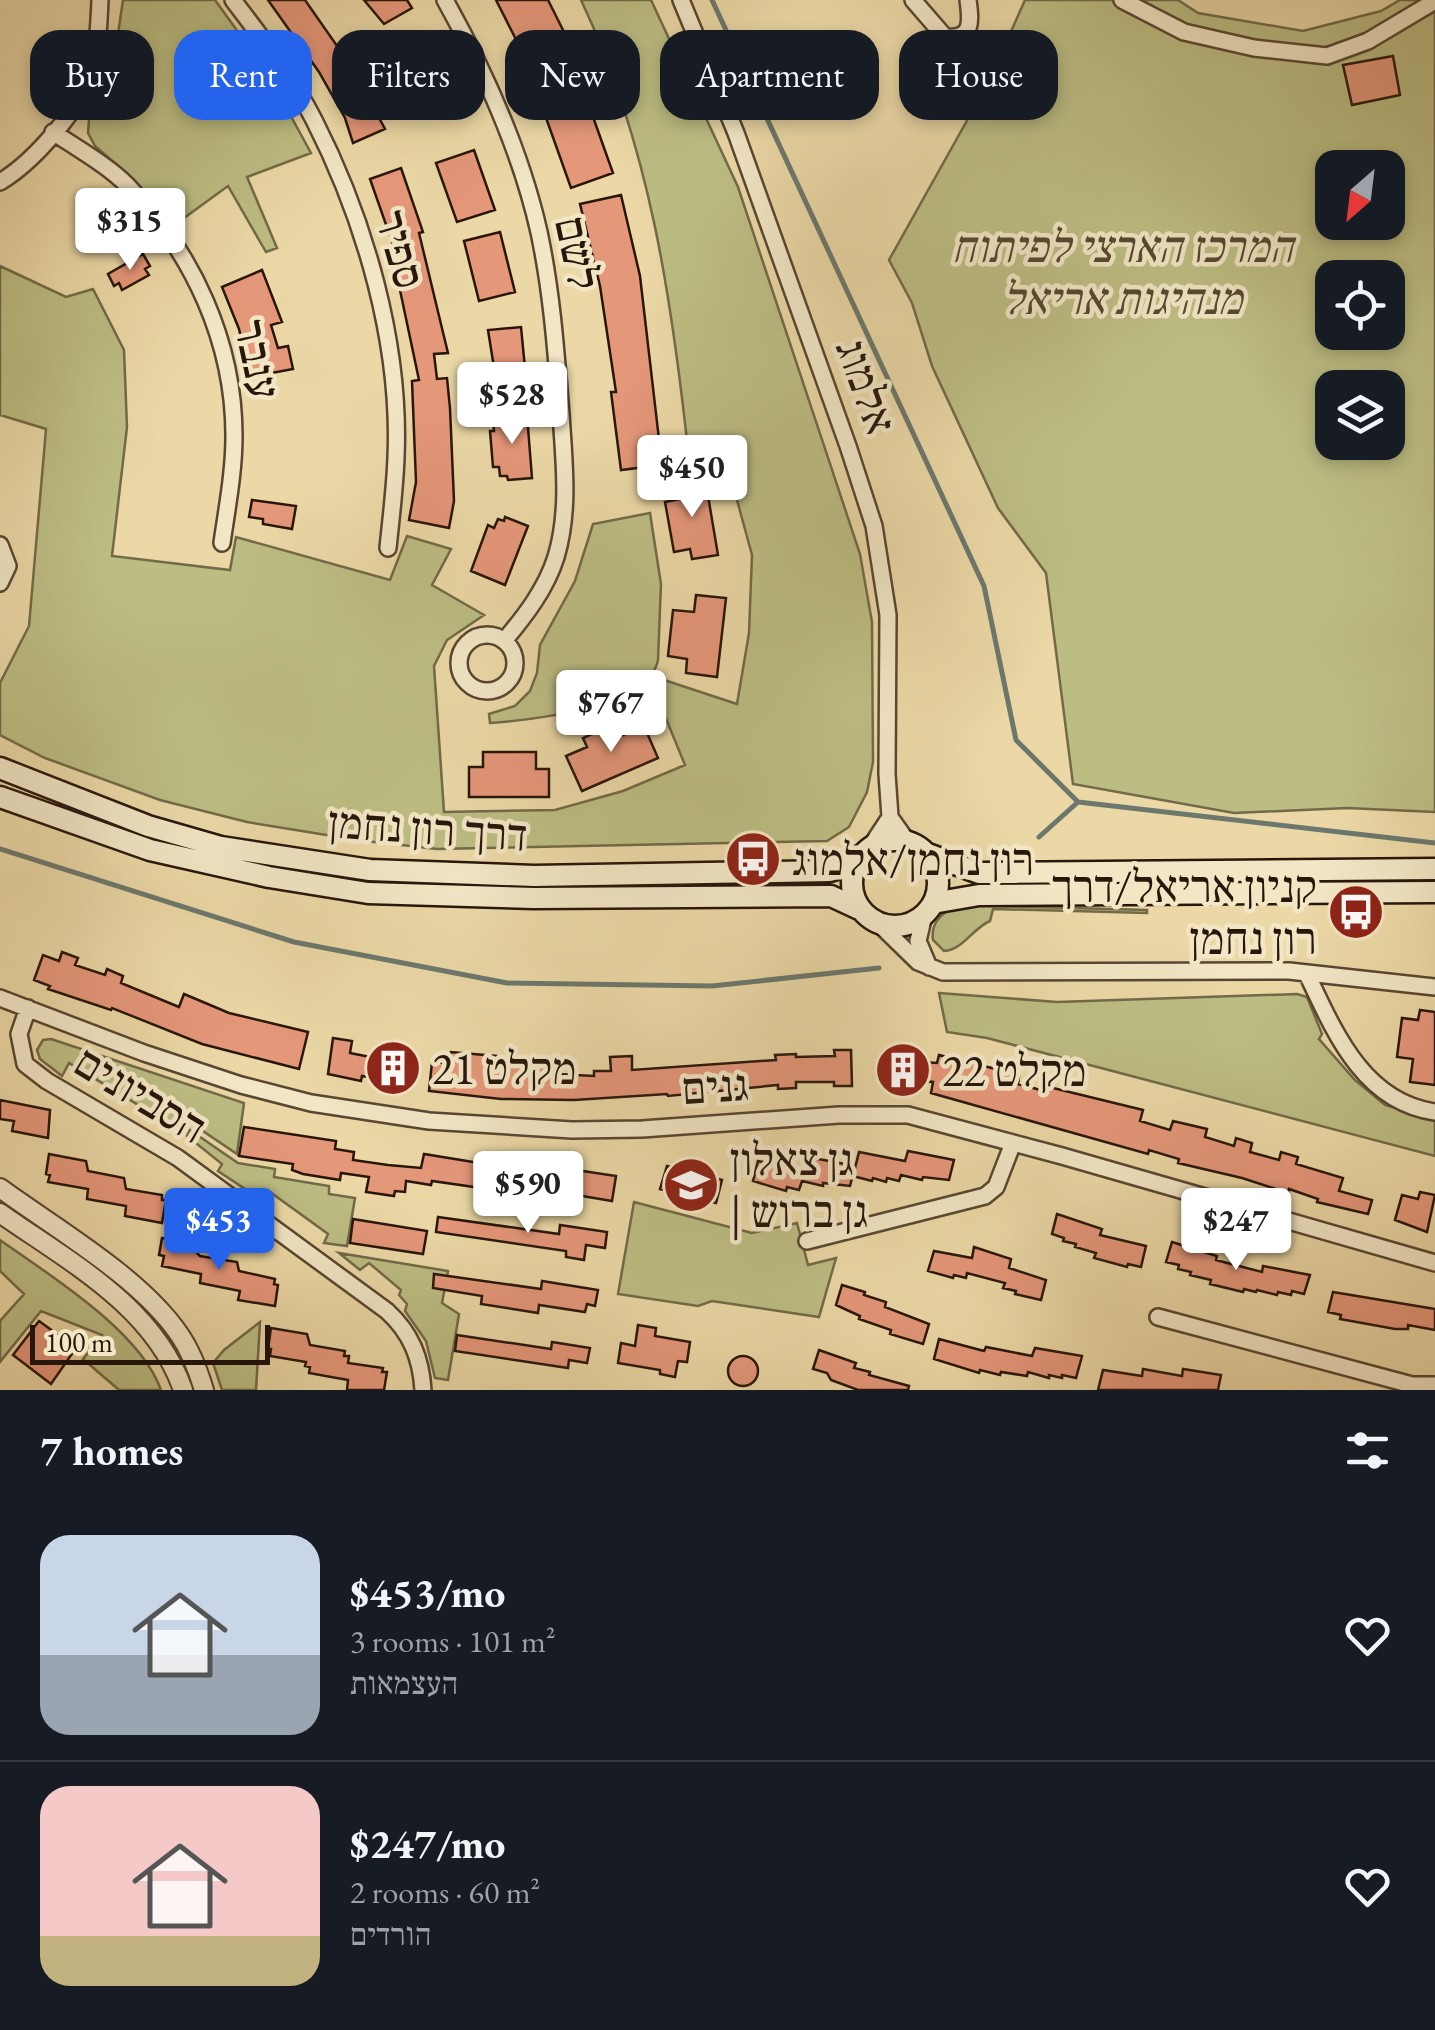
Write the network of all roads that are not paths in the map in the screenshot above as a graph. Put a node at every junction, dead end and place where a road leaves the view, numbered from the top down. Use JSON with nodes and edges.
{"nodes":[{"id":1,"x":100,"y":0,"type":"edge"},
{"id":2,"x":233,"y":0,"type":"edge"},
{"id":3,"x":445,"y":0,"type":"edge"},
{"id":4,"x":681,"y":0,"type":"edge"},
{"id":5,"x":913,"y":0,"type":"edge"},
{"id":6,"x":968,"y":0,"type":"edge"},
{"id":7,"x":1122,"y":0,"type":"edge"},
{"id":8,"x":1435,"y":1,"type":"edge"},
{"id":9,"x":53,"y":132,"type":"junction"},
{"id":10,"x":0,"y":182,"type":"edge"},
{"id":11,"x":222,"y":544,"type":"dead end"},
{"id":12,"x":0,"y":545,"type":"edge"},
{"id":13,"x":388,"y":548,"type":"dead end"},
{"id":14,"x":0,"y":583,"type":"edge"},
{"id":15,"x":504,"y":641,"type":"dead end"},
{"id":16,"x":0,"y":768,"type":"edge"},
{"id":17,"x":0,"y":797,"type":"edge"},
{"id":18,"x":890,"y":817,"type":"junction"},
{"id":19,"x":906,"y":841,"type":"junction"},
{"id":20,"x":866,"y":850,"type":"junction"},
{"id":21,"x":928,"y":854,"type":"junction"},
{"id":22,"x":1435,"y":869,"type":"edge"},
{"id":23,"x":1435,"y":892,"type":"edge"},
{"id":24,"x":860,"y":908,"type":"junction"},
{"id":25,"x":929,"y":909,"type":"junction"},
{"id":26,"x":878,"y":923,"type":"junction"},
{"id":27,"x":929,"y":967,"type":"junction"},
{"id":28,"x":1306,"y":974,"type":"junction"},
{"id":29,"x":1336,"y":976,"type":"junction"},
{"id":30,"x":1435,"y":988,"type":"edge"},
{"id":31,"x":0,"y":998,"type":"edge"},
{"id":32,"x":28,"y":1008,"type":"junction"},
{"id":33,"x":1327,"y":1016,"type":"junction"},
{"id":34,"x":1435,"y":1112,"type":"edge"},
{"id":35,"x":1013,"y":1142,"type":"junction"},
{"id":36,"x":0,"y":1188,"type":"edge"},
{"id":37,"x":0,"y":1213,"type":"edge"},
{"id":38,"x":807,"y":1241,"type":"dead end"},
{"id":39,"x":1435,"y":1263,"type":"edge"},
{"id":40,"x":1158,"y":1317,"type":"dead end"},
{"id":41,"x":1435,"y":1385,"type":"edge"},
{"id":42,"x":183,"y":1390,"type":"edge"},
{"id":43,"x":204,"y":1390,"type":"edge"},
{"id":44,"x":422,"y":1390,"type":"edge"}],
"edges":[{"from":1,"to":9,"type":"street"},
{"from":2,"to":13,"type":"street","name":"ספיר"},
{"from":3,"to":15,"type":"street","name":"לשם"},
{"from":4,"to":18,"type":"street","name":"אלמוג"},
{"from":5,"to":6,"type":"street"},
{"from":7,"to":8,"type":"street"},
{"from":9,"to":10,"type":"street"},
{"from":9,"to":11,"type":"street","name":"ענבר"},
{"from":12,"to":14,"type":"street"},
{"from":16,"to":20,"type":"main road","name":"דרך רון נחמן"},
{"from":17,"to":24,"type":"main road","name":"דרך רון נחמן"},
{"from":18,"to":19,"type":"street"},
{"from":18,"to":20,"type":"street"},
{"from":19,"to":20,"type":"main road"},
{"from":19,"to":21,"type":"main road"},
{"from":20,"to":24,"type":"main road"},
{"from":21,"to":22,"type":"main road"},
{"from":21,"to":25,"type":"main road"},
{"from":23,"to":25,"type":"main road"},
{"from":24,"to":26,"type":"main road"},
{"from":25,"to":26,"type":"main road"},
{"from":25,"to":27,"type":"street"},
{"from":26,"to":27,"type":"street"},
{"from":27,"to":28,"type":"street"},
{"from":28,"to":29,"type":"street"},
{"from":28,"to":33,"type":"street"},
{"from":29,"to":30,"type":"street"},
{"from":29,"to":33,"type":"street"},
{"from":31,"to":32,"type":"street","name":"גנים"},
{"from":32,"to":35,"type":"street","name":"גנים"},
{"from":32,"to":44,"type":"street","name":"הסביונים"},
{"from":33,"to":34,"type":"street"},
{"from":35,"to":38,"type":"street"},
{"from":35,"to":39,"type":"street","name":"גנים"},
{"from":36,"to":43,"type":"street"},
{"from":37,"to":42,"type":"street"},
{"from":40,"to":41,"type":"street"}]}
